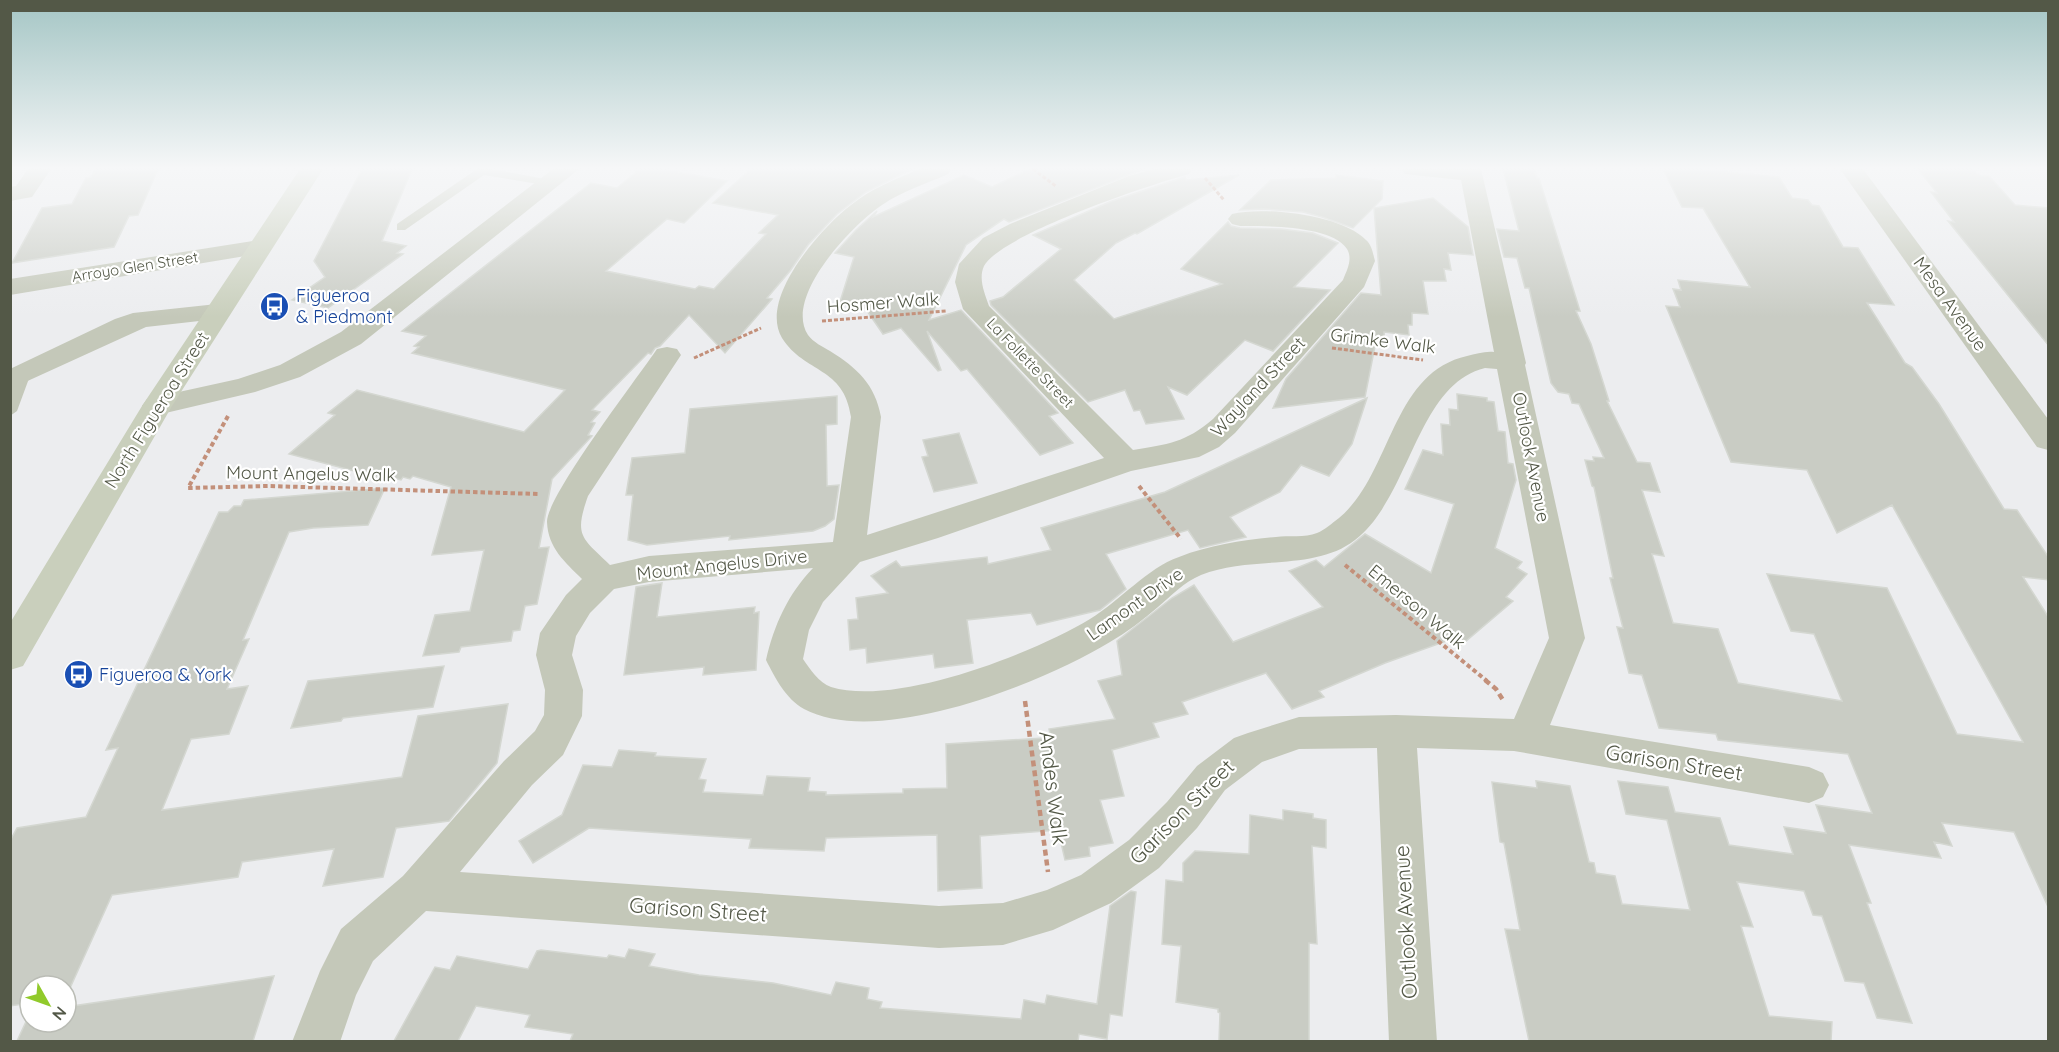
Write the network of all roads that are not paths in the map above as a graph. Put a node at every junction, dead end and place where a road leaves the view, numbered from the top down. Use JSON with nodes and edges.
{"nodes":[{"id":1,"x":279,"y":218,"type":"edge"},
{"id":2,"x":413,"y":218,"type":"edge"},
{"id":3,"x":505,"y":218,"type":"edge"},
{"id":4,"x":849,"y":218,"type":"edge"},
{"id":5,"x":1046,"y":218,"type":"edge"},
{"id":6,"x":1481,"y":218,"type":"edge"},
{"id":7,"x":1887,"y":218,"type":"edge"},
{"id":8,"x":1240,"y":219,"type":"dead end"},
{"id":9,"x":401,"y":226,"type":"dead end"},
{"id":10,"x":260,"y":247,"type":"junction"},
{"id":11,"x":10,"y":287,"type":"edge"},
{"id":12,"x":217,"y":312,"type":"junction"},
{"id":13,"x":662,"y":363,"type":"road end"},
{"id":14,"x":1512,"y":363,"type":"junction"},
{"id":15,"x":17,"y":376,"type":"edge"},
{"id":16,"x":157,"y":406,"type":"junction"},
{"id":17,"x":10,"y":411,"type":"edge"},
{"id":18,"x":2049,"y":440,"type":"edge"},
{"id":19,"x":1124,"y":463,"type":"junction"},
{"id":20,"x":848,"y":553,"type":"junction"},
{"id":21,"x":603,"y":579,"type":"junction"},
{"id":22,"x":10,"y":656,"type":"edge"},
{"id":23,"x":1396,"y":731,"type":"junction"},
{"id":24,"x":1525,"y":738,"type":"junction"},
{"id":25,"x":1809,"y":785,"type":"dead end"},
{"id":26,"x":417,"y":890,"type":"junction"},
{"id":27,"x":316,"y":1041,"type":"edge"},
{"id":28,"x":1413,"y":1041,"type":"edge"}],
"edges":[{"from":1,"to":10,"type":"main road","name":"North Figueroa Street"},
{"from":2,"to":9,"type":"lane"},
{"from":3,"to":16,"type":"street"},
{"from":4,"to":20,"type":"street"},
{"from":5,"to":19,"type":"street","name":"La Follette Street"},
{"from":6,"to":14,"type":"street","name":"Outlook Avenue"},
{"from":7,"to":18,"type":"street","name":"Mesa Avenue"},
{"from":8,"to":19,"type":"street","name":"Wayland Street"},
{"from":10,"to":11,"type":"street","name":"Arroyo Glen Street"},
{"from":10,"to":12,"type":"main road","name":"North Figueroa Street"},
{"from":12,"to":15,"type":"street"},
{"from":12,"to":16,"type":"main road","name":"North Figueroa Street"},
{"from":13,"to":21,"type":"street"},
{"from":14,"to":20,"type":"street","name":"Lamont Drive"},
{"from":14,"to":24,"type":"street","name":"Outlook Avenue"},
{"from":15,"to":17,"type":"lane"},
{"from":16,"to":22,"type":"main road","name":"North Figueroa Street"},
{"from":19,"to":20,"type":"street","name":"Wayland Street"},
{"from":20,"to":21,"type":"street","name":"Mount Angelus Drive"},
{"from":21,"to":26,"type":"street"},
{"from":23,"to":24,"type":"street","name":"Garison Street"},
{"from":23,"to":26,"type":"street","name":"Garison Street"},
{"from":23,"to":28,"type":"street","name":"Outlook Avenue"},
{"from":24,"to":25,"type":"street","name":"Garison Street"},
{"from":26,"to":27,"type":"street"}]}
